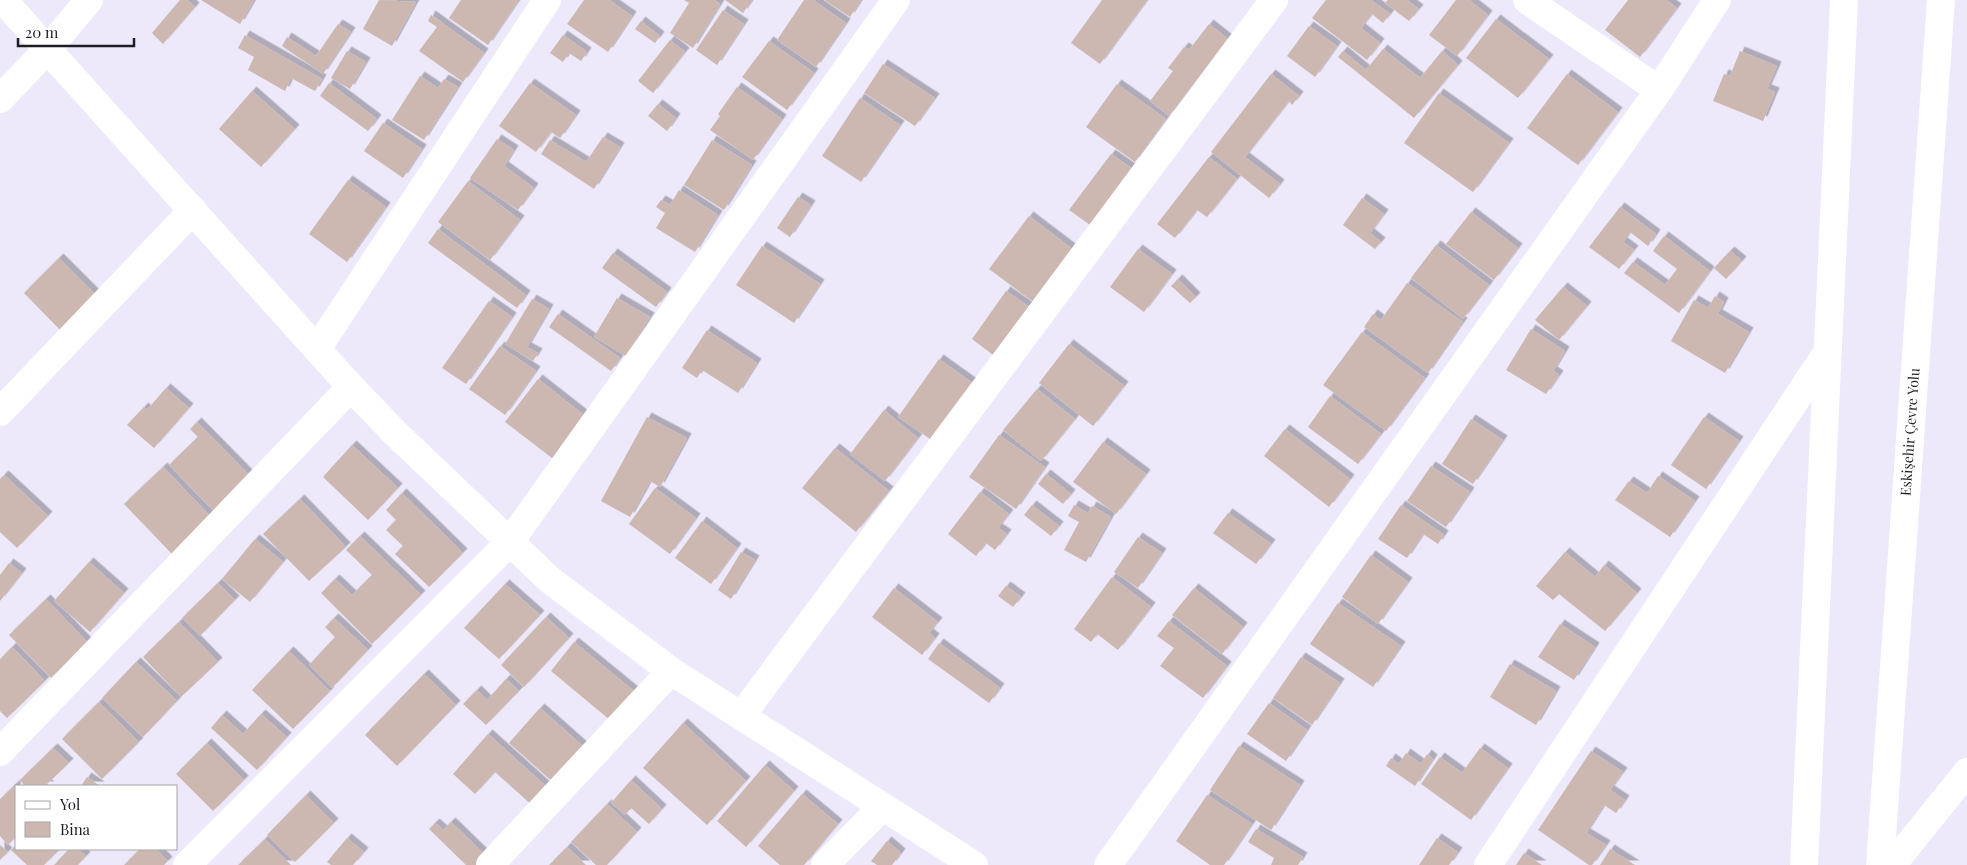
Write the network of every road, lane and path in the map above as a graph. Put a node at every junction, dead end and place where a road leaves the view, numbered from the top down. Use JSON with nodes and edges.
{"nodes":[{"id":1,"x":4,"y":0,"type":"edge"},
{"id":2,"x":89,"y":0,"type":"edge"},
{"id":3,"x":547,"y":0,"type":"edge"},
{"id":4,"x":896,"y":0,"type":"edge"},
{"id":5,"x":1274,"y":0,"type":"edge"},
{"id":6,"x":1527,"y":0,"type":"edge"},
{"id":7,"x":1717,"y":0,"type":"edge"},
{"id":8,"x":1844,"y":0,"type":"edge"},
{"id":9,"x":1941,"y":0,"type":"edge"},
{"id":10,"x":48,"y":49,"type":"junction"},
{"id":11,"x":1659,"y":90,"type":"junction"},
{"id":12,"x":0,"y":99,"type":"edge"},
{"id":13,"x":193,"y":210,"type":"junction"},
{"id":14,"x":317,"y":349,"type":"junction"},
{"id":15,"x":1828,"y":351,"type":"junction"},
{"id":16,"x":351,"y":387,"type":"junction"},
{"id":17,"x":0,"y":412,"type":"edge"},
{"id":18,"x":509,"y":543,"type":"junction"},
{"id":19,"x":670,"y":671,"type":"junction"},
{"id":20,"x":742,"y":716,"type":"junction"},
{"id":21,"x":0,"y":752,"type":"edge"},
{"id":22,"x":1967,"y":772,"type":"edge"},
{"id":23,"x":882,"y":807,"type":"junction"},
{"id":24,"x":187,"y":865,"type":"edge"},
{"id":25,"x":490,"y":865,"type":"edge"},
{"id":26,"x":825,"y":865,"type":"edge"},
{"id":27,"x":974,"y":865,"type":"edge"},
{"id":28,"x":1108,"y":865,"type":"edge"},
{"id":29,"x":1488,"y":865,"type":"edge"},
{"id":30,"x":1804,"y":865,"type":"edge"},
{"id":31,"x":1880,"y":865,"type":"edge"},
{"id":32,"x":1892,"y":865,"type":"edge"}],
"edges":[{"from":1,"to":10,"type":"main road"},
{"from":2,"to":10,"type":"main road"},
{"from":3,"to":14,"type":"main road"},
{"from":4,"to":18,"type":"main road"},
{"from":5,"to":20,"type":"main road"},
{"from":6,"to":11,"type":"main road"},
{"from":7,"to":11,"type":"main road"},
{"from":8,"to":15,"type":"main road"},
{"from":9,"to":31,"type":"main road","name":"Eskişehir Çevre Yolu"},
{"from":10,"to":12,"type":"main road"},
{"from":10,"to":13,"type":"main road"},
{"from":11,"to":28,"type":"main road"},
{"from":13,"to":14,"type":"main road"},
{"from":13,"to":17,"type":"main road"},
{"from":14,"to":16,"type":"main road"},
{"from":15,"to":29,"type":"main road"},
{"from":15,"to":30,"type":"main road"},
{"from":16,"to":18,"type":"main road"},
{"from":16,"to":21,"type":"main road"},
{"from":18,"to":19,"type":"main road"},
{"from":18,"to":24,"type":"main road"},
{"from":19,"to":20,"type":"main road"},
{"from":19,"to":25,"type":"main road"},
{"from":20,"to":23,"type":"main road"},
{"from":22,"to":32,"type":"main road"},
{"from":23,"to":26,"type":"main road"},
{"from":23,"to":27,"type":"main road"}]}
